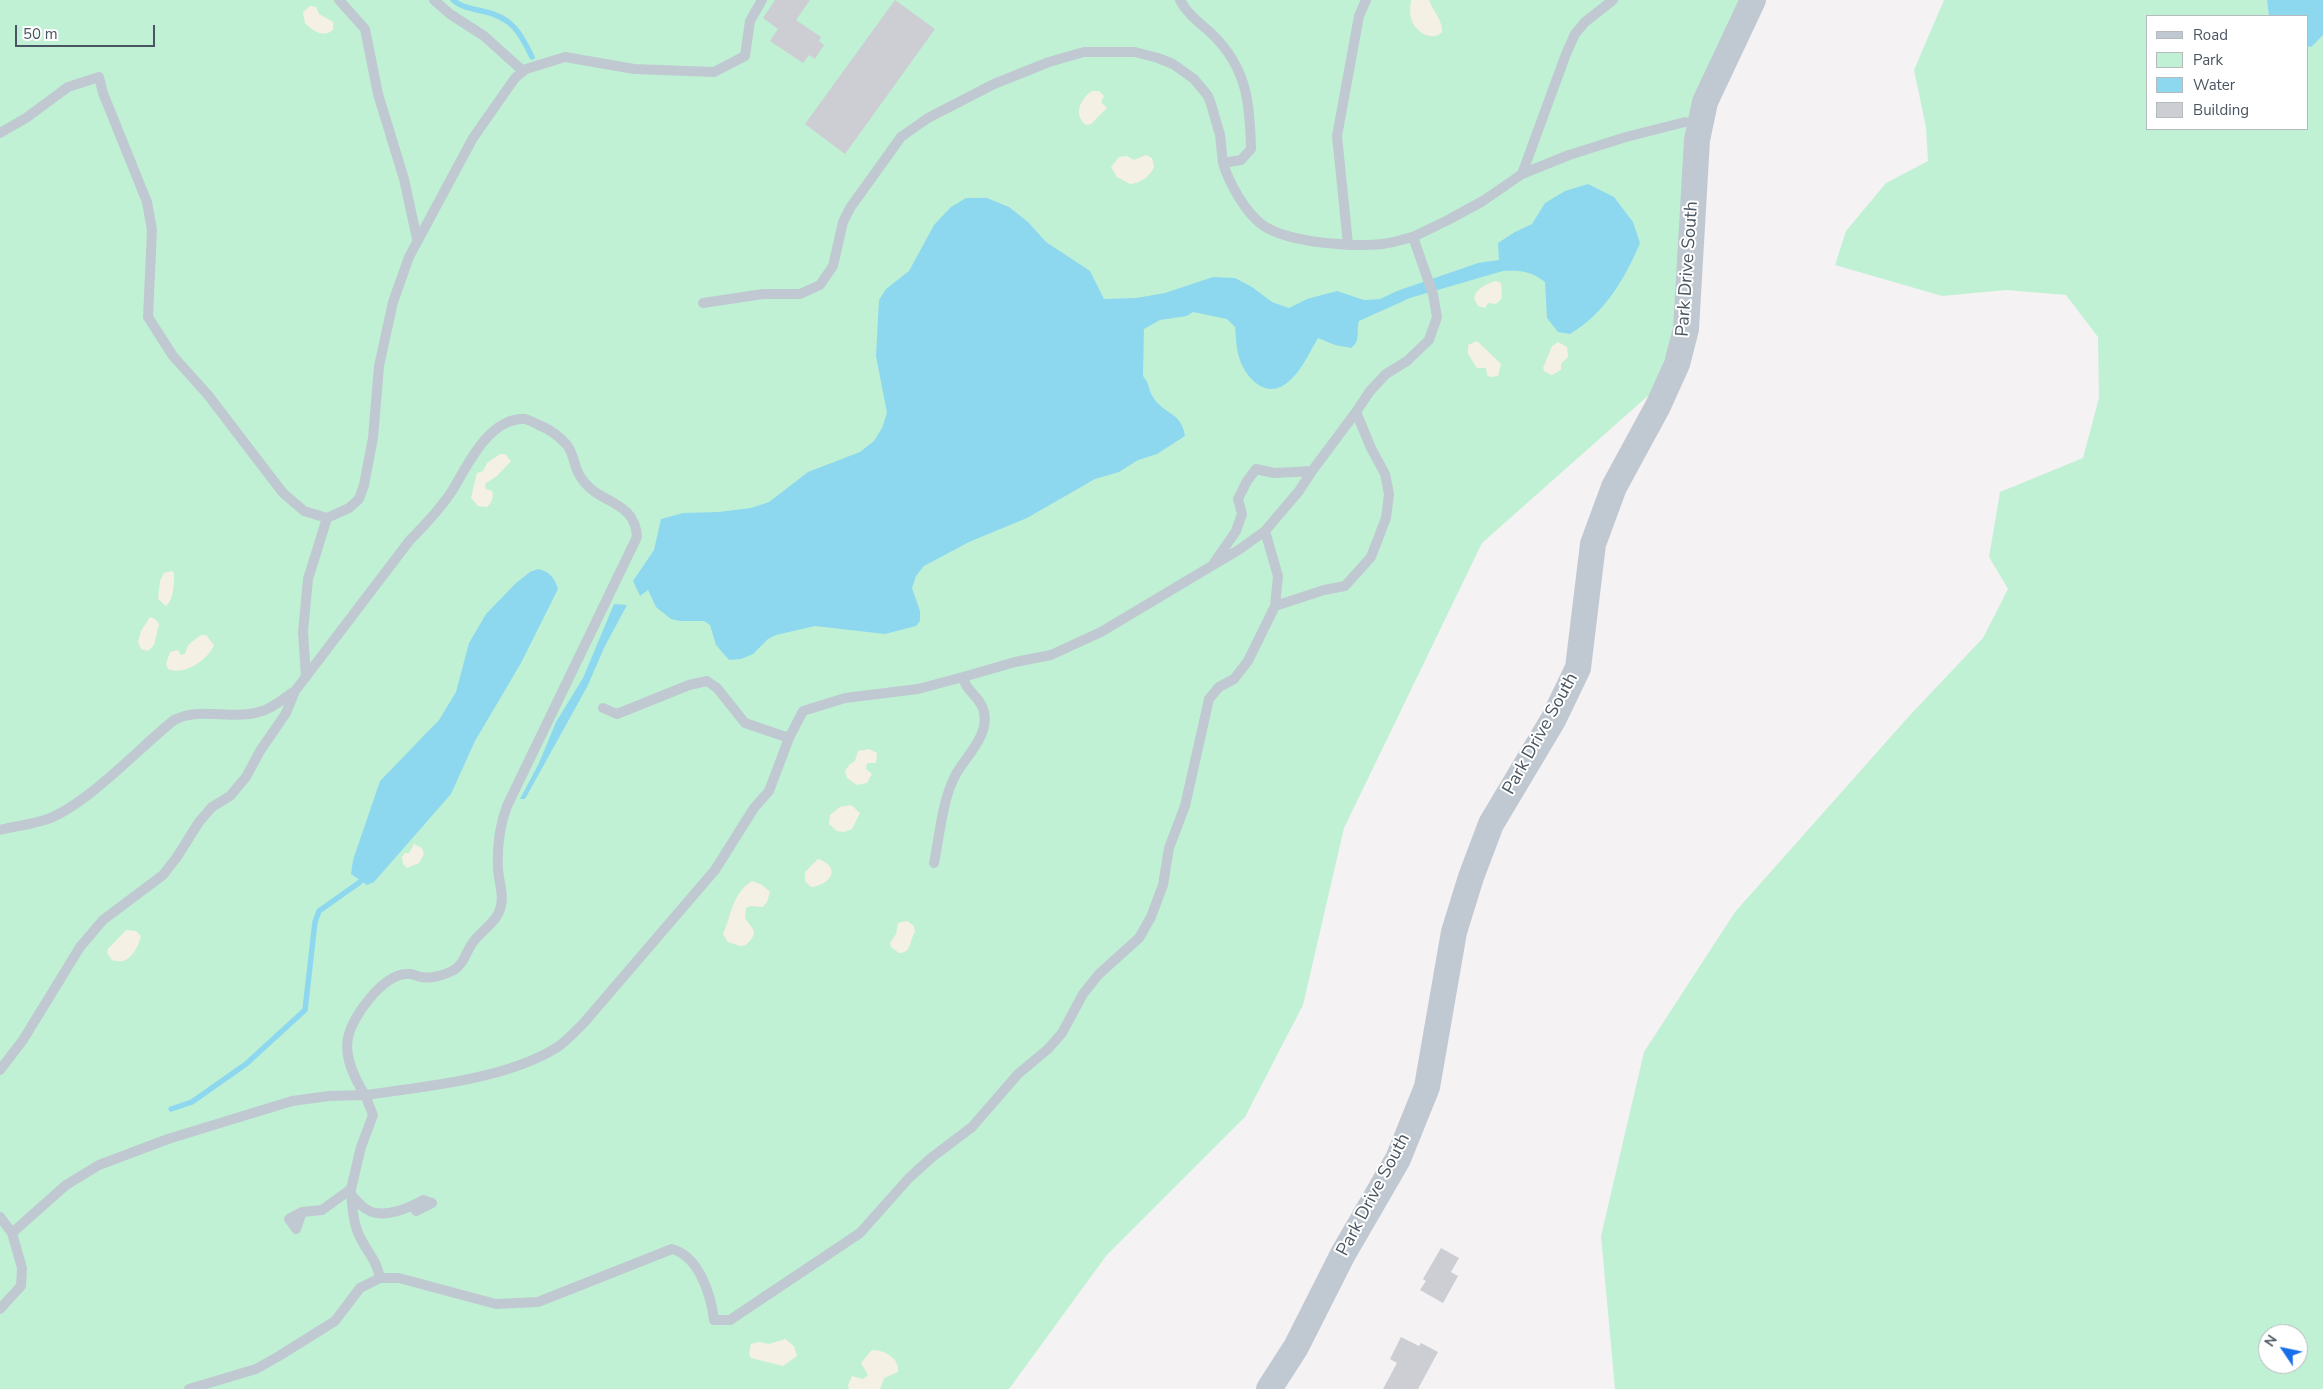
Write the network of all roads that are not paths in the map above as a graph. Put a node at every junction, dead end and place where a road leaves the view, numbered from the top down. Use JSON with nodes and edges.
{"nodes":[{"id":1,"x":339,"y":0,"type":"edge"},
{"id":2,"x":434,"y":0,"type":"edge"},
{"id":3,"x":762,"y":0,"type":"edge"},
{"id":4,"x":1180,"y":0,"type":"edge"},
{"id":5,"x":1366,"y":0,"type":"edge"},
{"id":6,"x":1613,"y":0,"type":"edge"},
{"id":7,"x":1753,"y":0,"type":"edge"},
{"id":8,"x":523,"y":71,"type":"junction"},
{"id":9,"x":1685,"y":122,"type":"dead end"},
{"id":10,"x":0,"y":133,"type":"edge"},
{"id":11,"x":1223,"y":163,"type":"junction"},
{"id":12,"x":1522,"y":174,"type":"junction"},
{"id":13,"x":1413,"y":237,"type":"junction"},
{"id":14,"x":417,"y":239,"type":"junction"},
{"id":15,"x":1348,"y":244,"type":"junction"},
{"id":16,"x":703,"y":303,"type":"dead end"},
{"id":17,"x":1356,"y":412,"type":"junction"},
{"id":18,"x":1312,"y":471,"type":"junction"},
{"id":19,"x":327,"y":518,"type":"junction"},
{"id":20,"x":1265,"y":531,"type":"junction"},
{"id":21,"x":1212,"y":566,"type":"junction"},
{"id":22,"x":1275,"y":606,"type":"junction"},
{"id":23,"x":306,"y":677,"type":"junction"},
{"id":24,"x":963,"y":677,"type":"junction"},
{"id":25,"x":295,"y":692,"type":"junction"},
{"id":26,"x":603,"y":708,"type":"dead end"},
{"id":27,"x":789,"y":738,"type":"junction"},
{"id":28,"x":0,"y":830,"type":"edge"},
{"id":29,"x":934,"y":863,"type":"dead end"},
{"id":30,"x":0,"y":1070,"type":"edge"},
{"id":31,"x":365,"y":1095,"type":"junction"},
{"id":32,"x":352,"y":1193,"type":"junction"},
{"id":33,"x":416,"y":1211,"type":"dead end"},
{"id":34,"x":302,"y":1212,"type":"dead end"},
{"id":35,"x":0,"y":1217,"type":"edge"},
{"id":36,"x":12,"y":1233,"type":"junction"},
{"id":37,"x":380,"y":1278,"type":"junction"},
{"id":38,"x":0,"y":1309,"type":"edge"},
{"id":39,"x":189,"y":1389,"type":"edge"},
{"id":40,"x":1269,"y":1389,"type":"edge"}],
"edges":[{"from":1,"to":14,"type":"lane"},
{"from":2,"to":8,"type":"lane"},
{"from":3,"to":8,"type":"lane"},
{"from":4,"to":11,"type":"lane"},
{"from":5,"to":15,"type":"lane"},
{"from":6,"to":12,"type":"lane"},
{"from":7,"to":40,"type":"street","name":"Park Drive South"},
{"from":8,"to":14,"type":"lane"},
{"from":9,"to":12,"type":"lane"},
{"from":10,"to":19,"type":"lane"},
{"from":11,"to":15,"type":"lane"},
{"from":11,"to":16,"type":"lane"},
{"from":12,"to":13,"type":"lane"},
{"from":13,"to":15,"type":"lane"},
{"from":13,"to":17,"type":"lane"},
{"from":14,"to":19,"type":"lane"},
{"from":17,"to":18,"type":"lane"},
{"from":17,"to":22,"type":"lane"},
{"from":18,"to":20,"type":"lane"},
{"from":18,"to":21,"type":"lane"},
{"from":19,"to":23,"type":"lane"},
{"from":20,"to":21,"type":"lane"},
{"from":20,"to":22,"type":"lane"},
{"from":21,"to":24,"type":"lane"},
{"from":22,"to":37,"type":"lane"},
{"from":23,"to":25,"type":"lane"},
{"from":23,"to":31,"type":"lane"},
{"from":24,"to":27,"type":"lane"},
{"from":24,"to":29,"type":"lane"},
{"from":25,"to":28,"type":"lane"},
{"from":25,"to":30,"type":"lane"},
{"from":26,"to":27,"type":"lane"},
{"from":27,"to":31,"type":"lane"},
{"from":31,"to":32,"type":"lane"},
{"from":31,"to":36,"type":"lane"},
{"from":32,"to":33,"type":"lane"},
{"from":32,"to":34,"type":"lane"},
{"from":32,"to":37,"type":"lane"},
{"from":35,"to":36,"type":"lane"},
{"from":36,"to":38,"type":"lane"},
{"from":37,"to":39,"type":"lane"}]}
